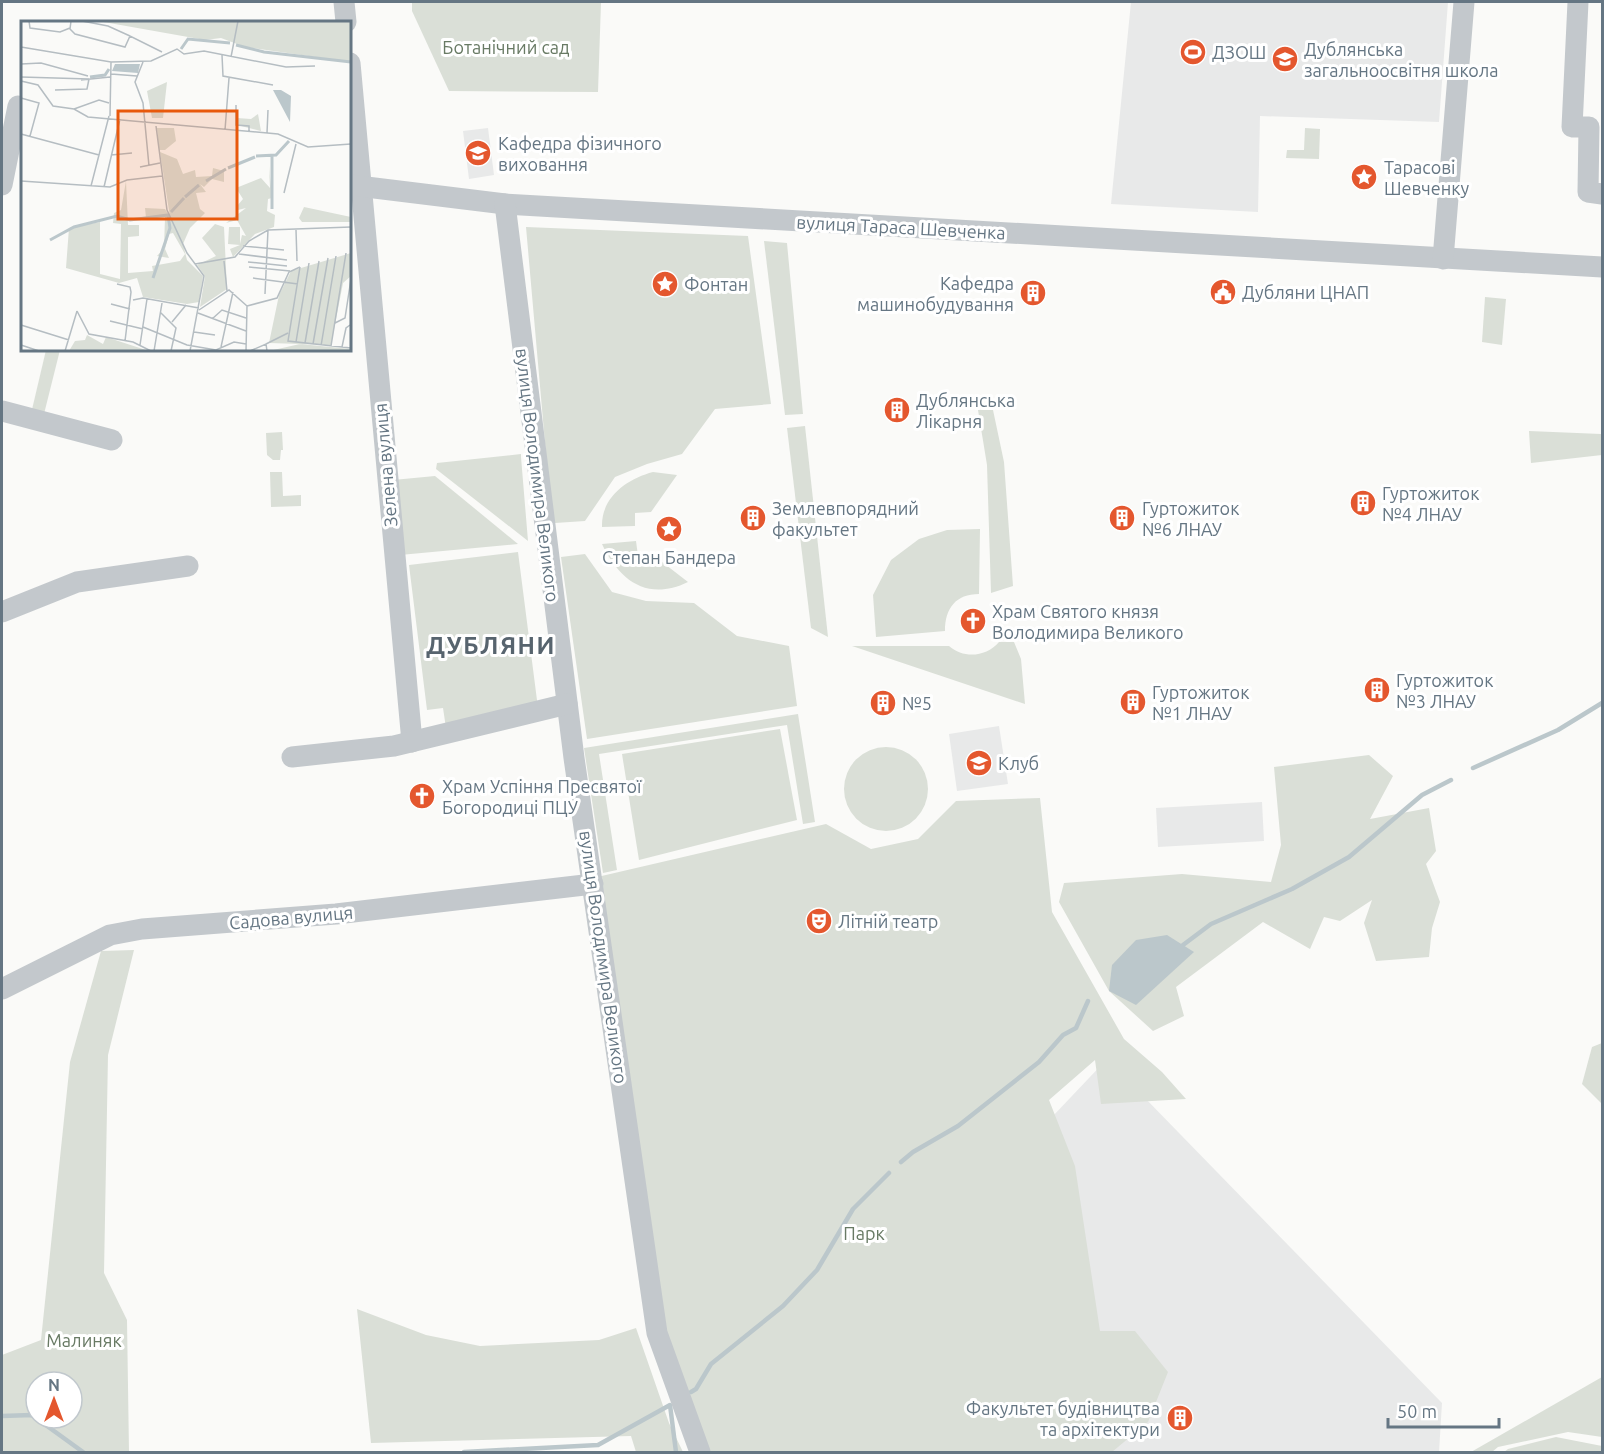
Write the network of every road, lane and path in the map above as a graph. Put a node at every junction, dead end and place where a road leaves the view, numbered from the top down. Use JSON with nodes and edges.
{"nodes":[{"id":1,"x":344,"y":2,"type":"edge"},
{"id":2,"x":1464,"y":2,"type":"edge"},
{"id":3,"x":1578,"y":2,"type":"edge"},
{"id":4,"x":346,"y":21,"type":"edge"},
{"id":5,"x":351,"y":88,"type":"edge"},
{"id":6,"x":14,"y":105,"type":"edge"},
{"id":7,"x":2,"y":185,"type":"edge"},
{"id":8,"x":355,"y":186,"type":"edge"},
{"id":9,"x":1602,"y":194,"type":"edge"},
{"id":10,"x":505,"y":204,"type":"junction"},
{"id":11,"x":1443,"y":258,"type":"junction"},
{"id":12,"x":1602,"y":267,"type":"edge"},
{"id":13,"x":2,"y":411,"type":"edge"},
{"id":14,"x":112,"y":440,"type":"dead end"},
{"id":15,"x":188,"y":566,"type":"dead end"},
{"id":16,"x":2,"y":612,"type":"edge"},
{"id":17,"x":567,"y":704,"type":"junction"},
{"id":18,"x":412,"y":742,"type":"junction"},
{"id":19,"x":292,"y":757,"type":"dead end"},
{"id":20,"x":593,"y":884,"type":"junction"},
{"id":21,"x":2,"y":989,"type":"edge"},
{"id":22,"x":700,"y":1452,"type":"edge"}],
"edges":[{"from":1,"to":4,"type":"street"},
{"from":2,"to":11,"type":"street"},
{"from":3,"to":9,"type":"street"},
{"from":5,"to":8,"type":"street","name":"Зелена вулиця"},
{"from":6,"to":7,"type":"street"},
{"from":8,"to":10,"type":"street","name":"вулиця Тараса Шевченка"},
{"from":8,"to":18,"type":"street","name":"Зелена вулиця"},
{"from":10,"to":11,"type":"street","name":"вулиця Тараса Шевченка"},
{"from":10,"to":17,"type":"street","name":"вулиця Володимира Великого"},
{"from":11,"to":12,"type":"street","name":"вулиця Тараса Шевченка"},
{"from":13,"to":14,"type":"street"},
{"from":15,"to":16,"type":"street"},
{"from":17,"to":18,"type":"street"},
{"from":17,"to":20,"type":"street","name":"вулиця Володимира Великого"},
{"from":18,"to":19,"type":"street"},
{"from":20,"to":21,"type":"street","name":"Садова вулиця"},
{"from":20,"to":22,"type":"street","name":"вулиця Володимира Великого"}]}
